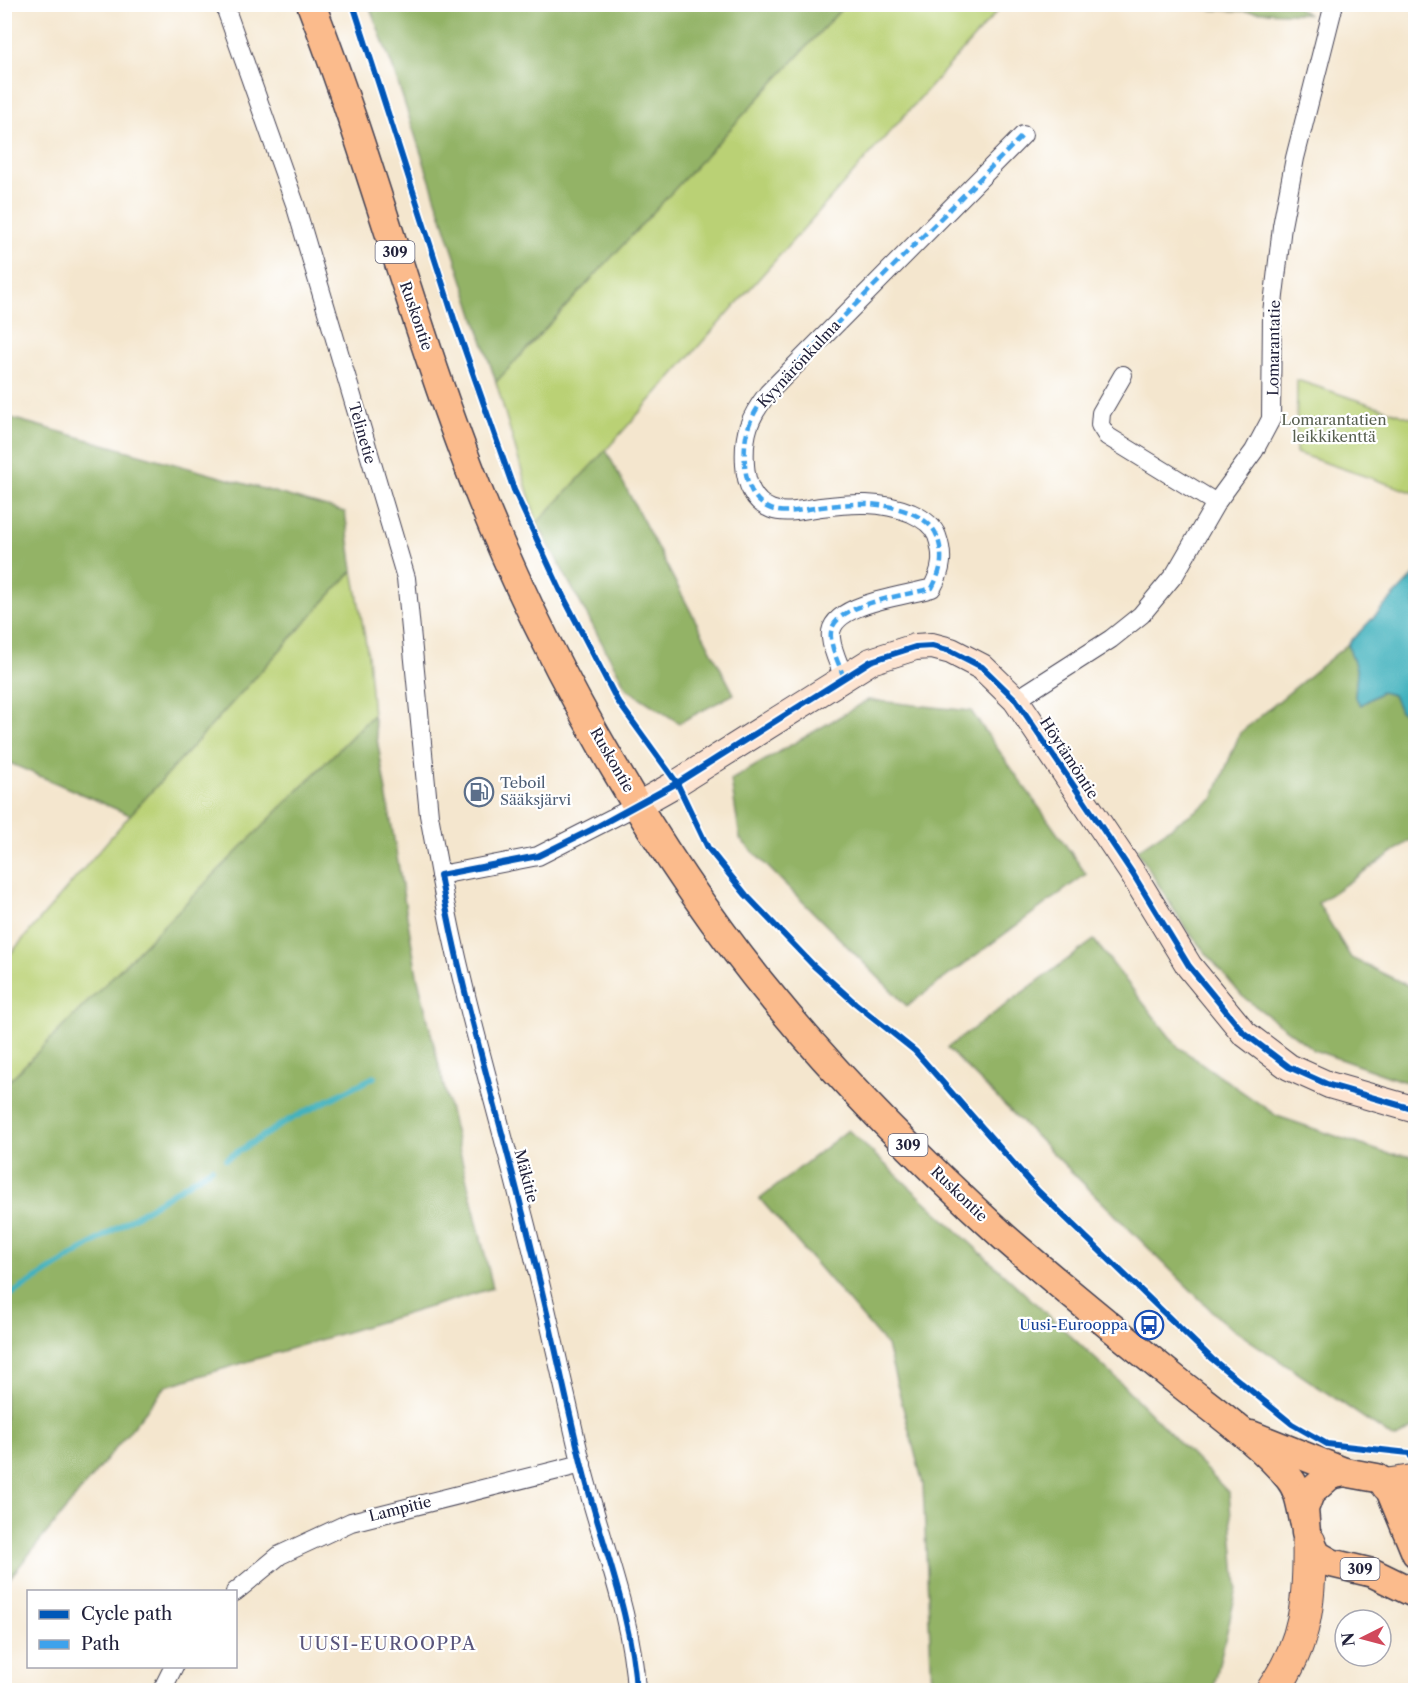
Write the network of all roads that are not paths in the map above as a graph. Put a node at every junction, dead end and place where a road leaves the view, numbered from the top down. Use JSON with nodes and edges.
{"nodes":[{"id":1,"x":224,"y":4,"type":"edge"},
{"id":2,"x":311,"y":4,"type":"edge"},
{"id":3,"x":1334,"y":4,"type":"edge"},
{"id":4,"x":1023,"y":135,"type":"dead end"},
{"id":5,"x":1123,"y":375,"type":"dead end"},
{"id":6,"x":1216,"y":503,"type":"junction"},
{"id":7,"x":844,"y":678,"type":"junction"},
{"id":8,"x":1016,"y":700,"type":"junction"},
{"id":9,"x":638,"y":805,"type":"junction"},
{"id":10,"x":440,"y":875,"type":"junction"},
{"id":11,"x":1416,"y":1110,"type":"edge"},
{"id":12,"x":1238,"y":1429,"type":"junction"},
{"id":13,"x":582,"y":1464,"type":"junction"},
{"id":14,"x":1344,"y":1472,"type":"junction"},
{"id":15,"x":1402,"y":1483,"type":"edge"},
{"id":16,"x":1307,"y":1532,"type":"junction"},
{"id":17,"x":1416,"y":1553,"type":"edge"},
{"id":18,"x":237,"y":1590,"type":"edge"},
{"id":19,"x":1416,"y":1594,"type":"edge"},
{"id":20,"x":173,"y":1668,"type":"edge"},
{"id":21,"x":162,"y":1690,"type":"edge"},
{"id":22,"x":636,"y":1690,"type":"edge"},
{"id":23,"x":1273,"y":1690,"type":"edge"}],
"edges":[{"from":1,"to":10,"type":"street","name":"Telinetie"},
{"from":2,"to":9,"type":"main road","name":"Ruskontie","number":"309"},
{"from":3,"to":6,"type":"street","name":"Lomarantatie"},
{"from":4,"to":7,"type":"street","name":"Kyynärönkulma"},
{"from":5,"to":6,"type":"street"},
{"from":6,"to":8,"type":"street","name":"Lomarantatie"},
{"from":7,"to":8,"type":"street","name":"Höytämöntie"},
{"from":7,"to":9,"type":"street","name":"Höytämöntie"},
{"from":8,"to":11,"type":"street","name":"Höytämöntie"},
{"from":9,"to":10,"type":"street"},
{"from":9,"to":12,"type":"main road","name":"Ruskontie","number":"309"},
{"from":10,"to":13,"type":"street","name":"Mäkitie"},
{"from":12,"to":14,"type":"main road","name":"Ruskontie","number":"309"},
{"from":12,"to":16,"type":"main road","name":"Ruskontie","number":"309"},
{"from":13,"to":18,"type":"street","name":"Lampitie"},
{"from":13,"to":22,"type":"street","name":"Mäkitie"},
{"from":14,"to":15,"type":"main road","number":"309"},
{"from":14,"to":16,"type":"main road"},
{"from":15,"to":17,"type":"main road","number":"309"},
{"from":16,"to":19,"type":"main road","number":"309"},
{"from":16,"to":23,"type":"highway"},
{"from":20,"to":21,"type":"street"}]}
